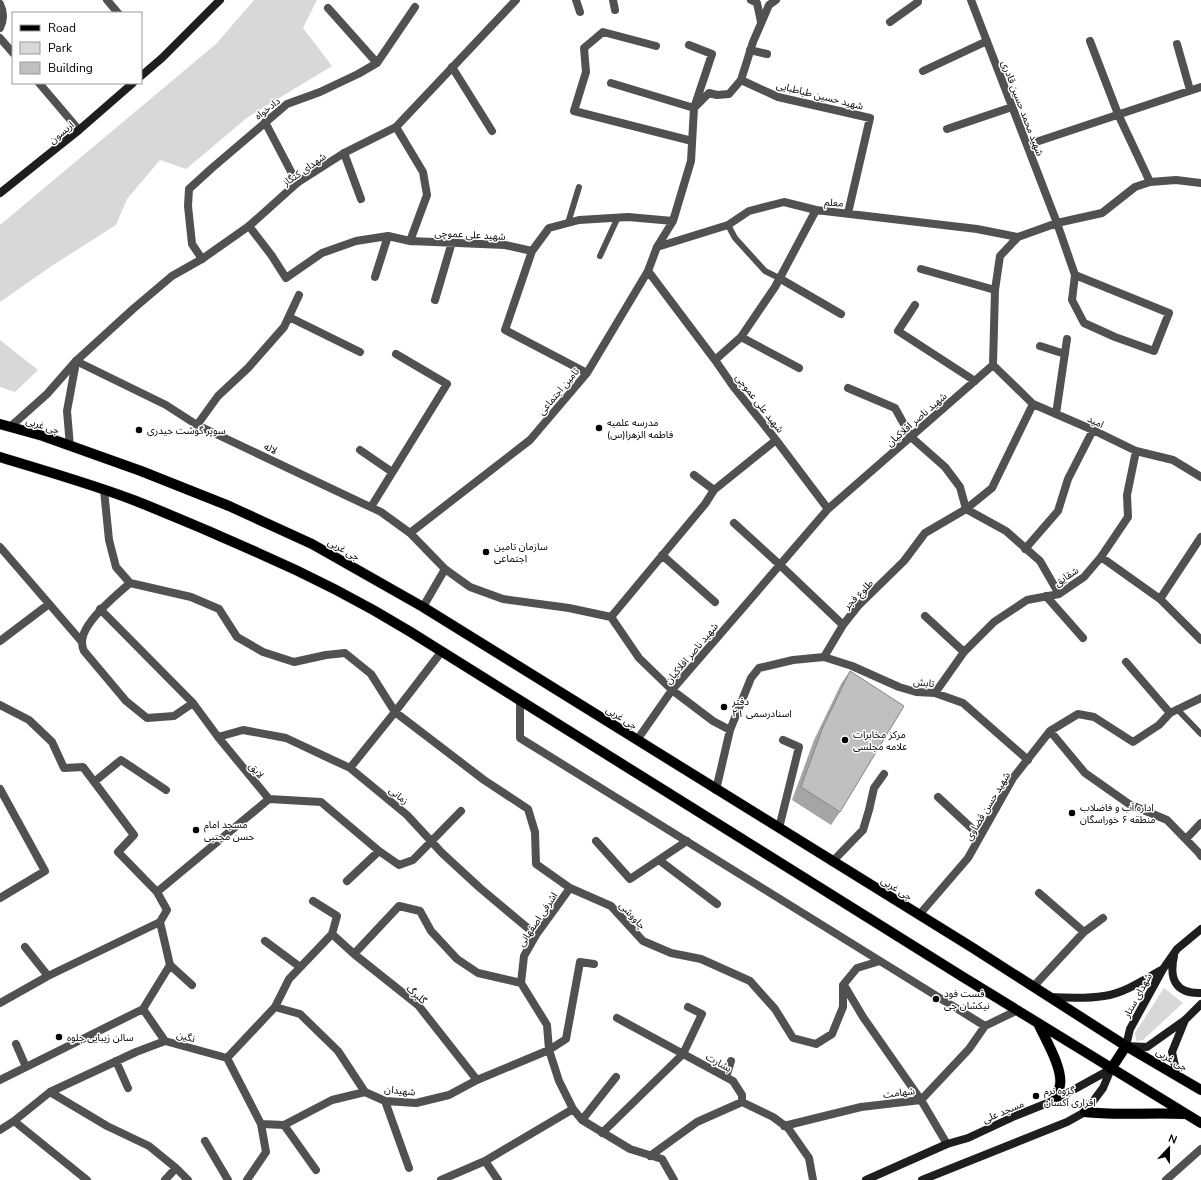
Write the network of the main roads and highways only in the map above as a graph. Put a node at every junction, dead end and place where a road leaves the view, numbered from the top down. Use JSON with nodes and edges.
{"nodes":[{"id":1,"x":220,"y":0,"type":"edge"},
{"id":2,"x":142,"y":75,"type":"edge"},
{"id":3,"x":132,"y":84,"type":"edge"},
{"id":4,"x":0,"y":193,"type":"edge"},
{"id":5,"x":0,"y":424,"type":"edge"},
{"id":6,"x":0,"y":457,"type":"edge"},
{"id":7,"x":1201,"y":929,"type":"edge"},
{"id":8,"x":1177,"y":949,"type":"junction"},
{"id":9,"x":1163,"y":969,"type":"junction"},
{"id":10,"x":1201,"y":993,"type":"edge"},
{"id":11,"x":1048,"y":997,"type":"junction"},
{"id":12,"x":1201,"y":1004,"type":"edge"},
{"id":13,"x":1185,"y":1020,"type":"junction"},
{"id":14,"x":1038,"y":1023,"type":"junction"},
{"id":15,"x":1126,"y":1046,"type":"junction"},
{"id":16,"x":1111,"y":1069,"type":"junction"},
{"id":17,"x":1177,"y":1075,"type":"junction"},
{"id":18,"x":1201,"y":1090,"type":"edge"},
{"id":19,"x":1055,"y":1100,"type":"junction"},
{"id":20,"x":1085,"y":1112,"type":"junction"},
{"id":21,"x":1187,"y":1115,"type":"junction"},
{"id":22,"x":1201,"y":1123,"type":"edge"},
{"id":23,"x":866,"y":1180,"type":"edge"},
{"id":24,"x":922,"y":1180,"type":"edge"}],
"edges":[{"from":1,"to":2,"type":"main road"},
{"from":3,"to":4,"type":"main road","name":"اریسون"},
{"from":5,"to":11,"type":"main road","name":"جی غربی"},
{"from":6,"to":14,"type":"main road"},
{"from":7,"to":8,"type":"main road","name":"شهدای ستار"},
{"from":8,"to":9,"type":"main road","name":"شهدای ستار"},
{"from":8,"to":10,"type":"main road"},
{"from":9,"to":11,"type":"main road"},
{"from":9,"to":15,"type":"main road","name":"شهدای ستار"},
{"from":11,"to":15,"type":"main road","name":"جی غربی"},
{"from":12,"to":13,"type":"main road"},
{"from":13,"to":15,"type":"main road"},
{"from":13,"to":17,"type":"main road"},
{"from":14,"to":16,"type":"main road"},
{"from":14,"to":19,"type":"main road"},
{"from":15,"to":16,"type":"main road"},
{"from":15,"to":17,"type":"main road","name":"جی غربی"},
{"from":16,"to":19,"type":"main road","name":"مسجد علی"},
{"from":16,"to":20,"type":"main road"},
{"from":16,"to":21,"type":"main road"},
{"from":17,"to":18,"type":"main road","name":"جی غربی"},
{"from":19,"to":23,"type":"main road","name":"مسجد علی"},
{"from":20,"to":21,"type":"main road"},
{"from":20,"to":24,"type":"main road"},
{"from":21,"to":22,"type":"main road"}]}
